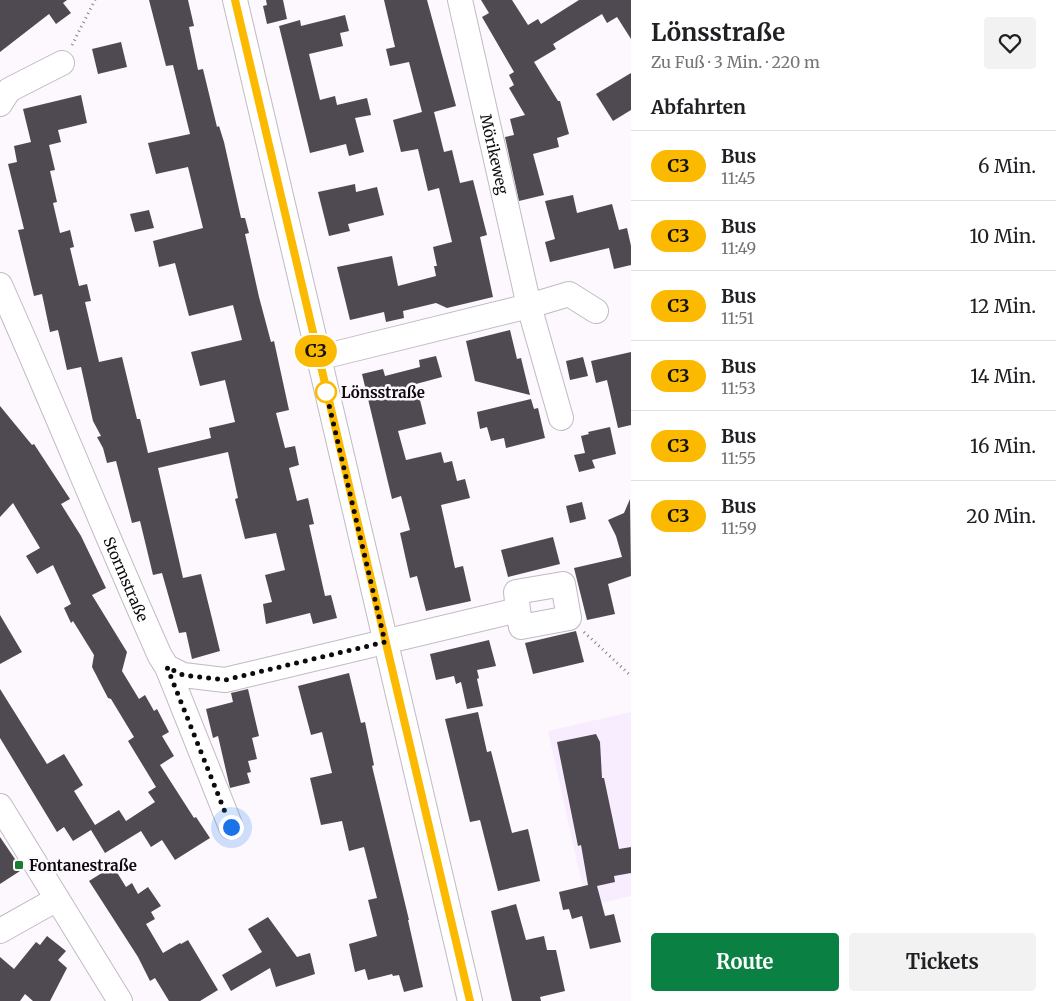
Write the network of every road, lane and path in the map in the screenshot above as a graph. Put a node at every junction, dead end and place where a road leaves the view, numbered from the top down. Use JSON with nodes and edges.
{"nodes":[{"id":1,"x":95,"y":0,"type":"edge"},
{"id":2,"x":235,"y":0,"type":"edge"},
{"id":3,"x":460,"y":0,"type":"edge"},
{"id":4,"x":62,"y":63,"type":"joint"},
{"id":5,"x":0,"y":104,"type":"edge"},
{"id":6,"x":0,"y":285,"type":"edge"},
{"id":7,"x":529,"y":306,"type":"junction"},
{"id":8,"x":596,"y":311,"type":"dead end"},
{"id":9,"x":318,"y":358,"type":"junction"},
{"id":10,"x":561,"y":418,"type":"dead end"},
{"id":11,"x":518,"y":610,"type":"junction"},
{"id":12,"x":569,"y":618,"type":"junction"},
{"id":13,"x":385,"y":642,"type":"junction"},
{"id":14,"x":167,"y":667,"type":"junction"},
{"id":15,"x":631,"y":676,"type":"edge"},
{"id":16,"x":0,"y":806,"type":"edge"},
{"id":17,"x":231,"y":827,"type":"dead end"},
{"id":18,"x":57,"y":899,"type":"junction"},
{"id":19,"x":0,"y":931,"type":"edge"},
{"id":20,"x":120,"y":1001,"type":"edge"},
{"id":21,"x":470,"y":1001,"type":"edge"}],
"edges":[{"from":1,"to":4,"type":"path"},
{"from":2,"to":9,"type":"street"},
{"from":3,"to":7,"type":"street","name":"Mörikeweg"},
{"from":4,"to":5,"type":"street"},
{"from":6,"to":14,"type":"street","name":"Stormstraße"},
{"from":7,"to":8,"type":"street"},
{"from":7,"to":9,"type":"street"},
{"from":7,"to":10,"type":"street","name":"Mörikeweg"},
{"from":9,"to":13,"type":"street"},
{"from":11,"to":12,"type":"street"},
{"from":11,"to":12,"type":"street"},
{"from":11,"to":13,"type":"street"},
{"from":12,"to":15,"type":"path"},
{"from":13,"to":14,"type":"street"},
{"from":13,"to":21,"type":"street"},
{"from":14,"to":17,"type":"street","name":"Stormstraße"},
{"from":16,"to":18,"type":"street"},
{"from":18,"to":19,"type":"street"},
{"from":18,"to":20,"type":"street"}]}
